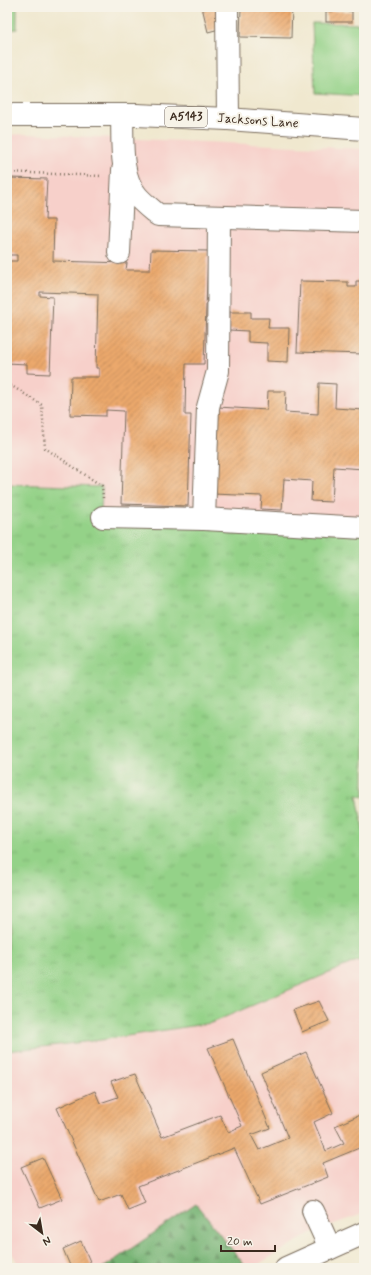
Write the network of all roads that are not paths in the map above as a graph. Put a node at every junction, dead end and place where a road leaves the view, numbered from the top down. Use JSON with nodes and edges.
{"nodes":[{"id":1,"x":227,"y":7,"type":"edge"},
{"id":2,"x":7,"y":115,"type":"edge"},
{"id":3,"x":122,"y":115,"type":"junction"},
{"id":4,"x":228,"y":119,"type":"junction"},
{"id":5,"x":364,"y":129,"type":"edge"},
{"id":6,"x":123,"y":170,"type":"junction"},
{"id":7,"x":219,"y":217,"type":"junction"},
{"id":8,"x":364,"y":221,"type":"edge"},
{"id":9,"x":119,"y":253,"type":"dead end"},
{"id":10,"x":103,"y":517,"type":"road end"},
{"id":11,"x":204,"y":519,"type":"junction"},
{"id":12,"x":364,"y":528,"type":"edge"},
{"id":13,"x":313,"y":1211,"type":"dead end"},
{"id":14,"x":364,"y":1237,"type":"edge"},
{"id":15,"x":330,"y":1248,"type":"junction"},
{"id":16,"x":286,"y":1268,"type":"edge"}],
"edges":[{"from":1,"to":4,"type":"main road"},
{"from":2,"to":3,"type":"main road","name":"Jacksons Lane","number":"A5143"},
{"from":3,"to":4,"type":"main road","name":"Jacksons Lane","number":"A5143"},
{"from":3,"to":6,"type":"main road"},
{"from":4,"to":5,"type":"main road","name":"Jacksons Lane","number":"A5143"},
{"from":6,"to":7,"type":"main road"},
{"from":6,"to":9,"type":"main road"},
{"from":7,"to":8,"type":"main road"},
{"from":7,"to":11,"type":"main road"},
{"from":10,"to":11,"type":"main road"},
{"from":11,"to":12,"type":"main road"},
{"from":13,"to":15,"type":"main road"},
{"from":14,"to":15,"type":"main road"},
{"from":15,"to":16,"type":"main road"}]}
